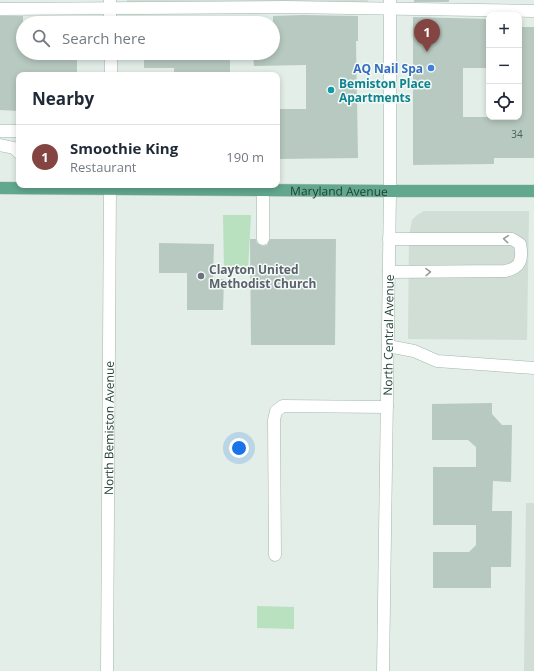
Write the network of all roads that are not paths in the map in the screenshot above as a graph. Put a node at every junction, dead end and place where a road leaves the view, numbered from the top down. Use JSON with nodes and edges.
{"nodes":[{"id":1,"x":110,"y":4,"type":"edge"},
{"id":2,"x":286,"y":4,"type":"edge"},
{"id":3,"x":390,"y":5,"type":"edge"},
{"id":4,"x":0,"y":9,"type":"edge"},
{"id":5,"x":534,"y":11,"type":"edge"},
{"id":6,"x":110,"y":16,"type":"edge"},
{"id":7,"x":111,"y":60,"type":"edge"},
{"id":8,"x":111,"y":72,"type":"edge"},
{"id":9,"x":0,"y":131,"type":"edge"},
{"id":10,"x":16,"y":131,"type":"edge"},
{"id":11,"x":0,"y":145,"type":"edge"},
{"id":12,"x":16,"y":150,"type":"edge"},
{"id":13,"x":16,"y":187,"type":"edge"},
{"id":14,"x":0,"y":188,"type":"edge"},
{"id":15,"x":110,"y":188,"type":"edge"},
{"id":16,"x":186,"y":188,"type":"edge"},
{"id":17,"x":263,"y":190,"type":"junction"},
{"id":18,"x":534,"y":191,"type":"edge"},
{"id":19,"x":390,"y":192,"type":"junction"},
{"id":20,"x":263,"y":239,"type":"dead end"},
{"id":21,"x":389,"y":240,"type":"junction"},
{"id":22,"x":388,"y":272,"type":"junction"},
{"id":23,"x":388,"y":346,"type":"junction"},
{"id":24,"x":534,"y":368,"type":"edge"},
{"id":25,"x":387,"y":406,"type":"junction"},
{"id":26,"x":274,"y":555,"type":"dead end"},
{"id":27,"x":107,"y":671,"type":"edge"},
{"id":28,"x":383,"y":671,"type":"edge"}],
"edges":[{"from":1,"to":2,"type":"street"},
{"from":1,"to":4,"type":"street"},
{"from":1,"to":6,"type":"street"},
{"from":2,"to":3,"type":"street"},
{"from":3,"to":5,"type":"street"},
{"from":3,"to":19,"type":"street","name":"North Central Avenue"},
{"from":7,"to":8,"type":"street"},
{"from":9,"to":10,"type":"street"},
{"from":11,"to":12,"type":"street"},
{"from":13,"to":14,"type":"main road","name":"Maryland Avenue"},
{"from":15,"to":27,"type":"street","name":"North Bemiston Avenue"},
{"from":16,"to":17,"type":"main road","name":"Maryland Avenue"},
{"from":17,"to":19,"type":"main road","name":"Maryland Avenue"},
{"from":17,"to":20,"type":"street"},
{"from":18,"to":19,"type":"main road","name":"Maryland Avenue"},
{"from":19,"to":21,"type":"street","name":"North Central Avenue"},
{"from":21,"to":22,"type":"street","name":"North Central Avenue"},
{"from":22,"to":21,"type":"street","one_way":true},
{"from":22,"to":23,"type":"street","name":"North Central Avenue"},
{"from":23,"to":24,"type":"street"},
{"from":23,"to":25,"type":"street","name":"North Central Avenue"},
{"from":25,"to":26,"type":"street"},
{"from":25,"to":28,"type":"street","name":"North Central Avenue"}]}
